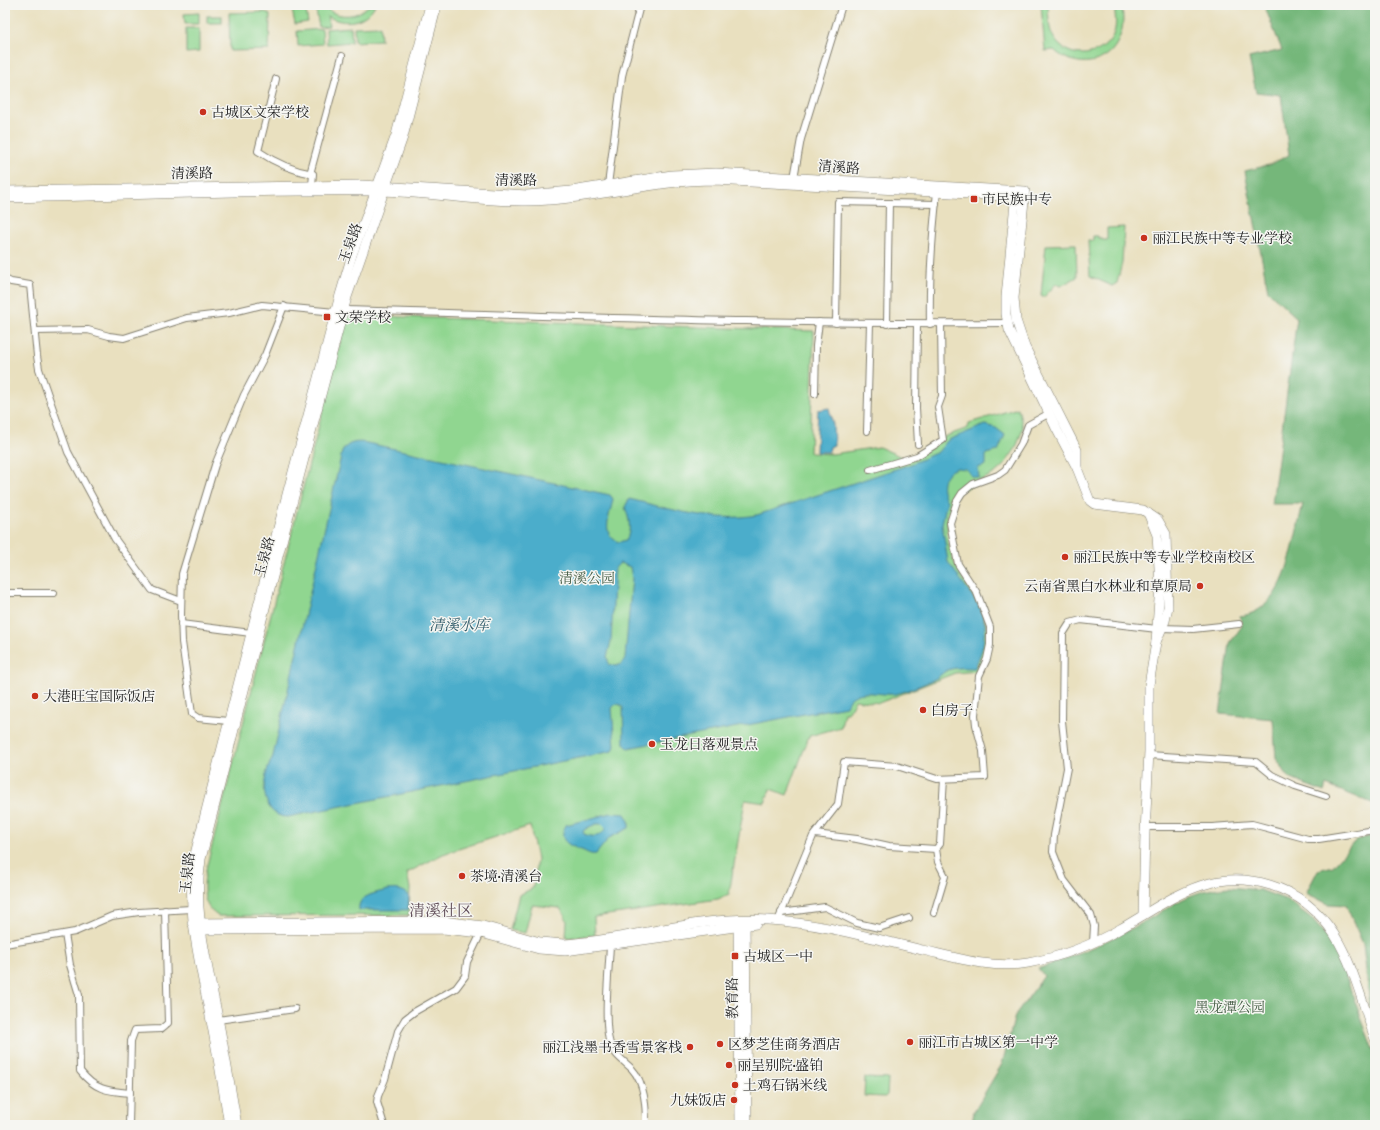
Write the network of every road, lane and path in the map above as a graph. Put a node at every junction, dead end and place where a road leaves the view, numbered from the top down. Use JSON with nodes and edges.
{"nodes":[{"id":1,"x":430,"y":5,"type":"edge"},
{"id":2,"x":437,"y":5,"type":"edge"},
{"id":3,"x":640,"y":5,"type":"edge"},
{"id":4,"x":842,"y":5,"type":"edge"},
{"id":5,"x":342,"y":56,"type":"dead end"},
{"id":6,"x":276,"y":79,"type":"dead end"},
{"id":7,"x":310,"y":174,"type":"junction"},
{"id":8,"x":794,"y":178,"type":"junction"},
{"id":9,"x":312,"y":185,"type":"junction"},
{"id":10,"x":608,"y":185,"type":"junction"},
{"id":11,"x":381,"y":188,"type":"junction"},
{"id":12,"x":5,"y":191,"type":"edge"},
{"id":13,"x":937,"y":192,"type":"junction"},
{"id":14,"x":1021,"y":194,"type":"junction"},
{"id":15,"x":5,"y":198,"type":"edge"},
{"id":16,"x":889,"y":203,"type":"junction"},
{"id":17,"x":936,"y":204,"type":"junction"},
{"id":18,"x":5,"y":279,"type":"edge"},
{"id":19,"x":284,"y":306,"type":"junction"},
{"id":20,"x":339,"y":311,"type":"junction"},
{"id":21,"x":819,"y":322,"type":"junction"},
{"id":22,"x":836,"y":322,"type":"junction"},
{"id":23,"x":870,"y":323,"type":"junction"},
{"id":24,"x":1008,"y":323,"type":"junction"},
{"id":25,"x":887,"y":324,"type":"junction"},
{"id":26,"x":916,"y":324,"type":"junction"},
{"id":27,"x":930,"y":324,"type":"junction"},
{"id":28,"x":941,"y":324,"type":"junction"},
{"id":29,"x":35,"y":331,"type":"junction"},
{"id":30,"x":815,"y":394,"type":"dead end"},
{"id":31,"x":1048,"y":414,"type":"junction"},
{"id":32,"x":867,"y":431,"type":"dead end"},
{"id":33,"x":918,"y":444,"type":"dead end"},
{"id":34,"x":1077,"y":468,"type":"junction"},
{"id":35,"x":870,"y":470,"type":"dead end"},
{"id":36,"x":54,"y":593,"type":"dead end"},
{"id":37,"x":5,"y":594,"type":"edge"},
{"id":38,"x":181,"y":601,"type":"junction"},
{"id":39,"x":181,"y":624,"type":"junction"},
{"id":40,"x":1239,"y":624,"type":"dead end"},
{"id":41,"x":1159,"y":629,"type":"junction"},
{"id":42,"x":251,"y":633,"type":"junction"},
{"id":43,"x":228,"y":721,"type":"junction"},
{"id":44,"x":1149,"y":755,"type":"junction"},
{"id":45,"x":944,"y":779,"type":"junction"},
{"id":46,"x":1326,"y":796,"type":"dead end"},
{"id":47,"x":1145,"y":827,"type":"junction"},
{"id":48,"x":1375,"y":830,"type":"edge"},
{"id":49,"x":815,"y":834,"type":"junction"},
{"id":50,"x":936,"y":849,"type":"junction"},
{"id":51,"x":191,"y":909,"type":"junction"},
{"id":52,"x":165,"y":910,"type":"junction"},
{"id":53,"x":934,"y":913,"type":"dead end"},
{"id":54,"x":1143,"y":915,"type":"junction"},
{"id":55,"x":779,"y":917,"type":"junction"},
{"id":56,"x":909,"y":918,"type":"dead end"},
{"id":57,"x":789,"y":922,"type":"junction"},
{"id":58,"x":742,"y":923,"type":"junction"},
{"id":59,"x":865,"y":925,"type":"junction"},
{"id":60,"x":196,"y":926,"type":"junction"},
{"id":61,"x":481,"y":933,"type":"junction"},
{"id":62,"x":65,"y":934,"type":"junction"},
{"id":63,"x":862,"y":936,"type":"junction"},
{"id":64,"x":1093,"y":942,"type":"junction"},
{"id":65,"x":5,"y":944,"type":"edge"},
{"id":66,"x":610,"y":945,"type":"junction"},
{"id":67,"x":295,"y":1009,"type":"dead end"},
{"id":68,"x":218,"y":1020,"type":"junction"},
{"id":69,"x":1375,"y":1039,"type":"edge"},
{"id":70,"x":130,"y":1093,"type":"junction"},
{"id":71,"x":129,"y":1125,"type":"edge"},
{"id":72,"x":229,"y":1125,"type":"edge"},
{"id":73,"x":236,"y":1125,"type":"edge"},
{"id":74,"x":384,"y":1125,"type":"edge"},
{"id":75,"x":646,"y":1125,"type":"edge"},
{"id":76,"x":740,"y":1125,"type":"edge"},
{"id":77,"x":747,"y":1125,"type":"edge"}],
"edges":[{"from":1,"to":11,"type":"street","name":"玉泉路"},
{"from":2,"to":11,"type":"street","name":"玉泉路"},
{"from":3,"to":10,"type":"street"},
{"from":4,"to":8,"type":"street"},
{"from":5,"to":7,"type":"street"},
{"from":6,"to":7,"type":"street"},
{"from":7,"to":9,"type":"street"},
{"from":8,"to":10,"type":"street","name":"清溪路"},
{"from":8,"to":14,"type":"street","name":"清溪路"},
{"from":9,"to":11,"type":"street","name":"清溪路"},
{"from":9,"to":12,"type":"street","name":"清溪路"},
{"from":10,"to":11,"type":"street","name":"清溪路"},
{"from":11,"to":13,"type":"street","name":"清溪路"},
{"from":11,"to":15,"type":"street","name":"清溪路"},
{"from":11,"to":20,"type":"street","name":"玉泉路"},
{"from":13,"to":14,"type":"street","name":"清溪路"},
{"from":13,"to":17,"type":"street"},
{"from":14,"to":24,"type":"street"},
{"from":14,"to":34,"type":"street"},
{"from":16,"to":17,"type":"street"},
{"from":16,"to":22,"type":"street"},
{"from":16,"to":25,"type":"street"},
{"from":17,"to":27,"type":"street"},
{"from":18,"to":29,"type":"street"},
{"from":19,"to":20,"type":"street"},
{"from":19,"to":29,"type":"street"},
{"from":19,"to":38,"type":"street"},
{"from":20,"to":21,"type":"street"},
{"from":20,"to":42,"type":"street","name":"玉泉路"},
{"from":20,"to":60,"type":"street","name":"玉泉路"},
{"from":21,"to":22,"type":"street"},
{"from":21,"to":30,"type":"street"},
{"from":22,"to":23,"type":"street"},
{"from":23,"to":25,"type":"street"},
{"from":23,"to":32,"type":"street"},
{"from":24,"to":28,"type":"street"},
{"from":24,"to":31,"type":"street"},
{"from":25,"to":26,"type":"street"},
{"from":26,"to":27,"type":"street"},
{"from":26,"to":33,"type":"street"},
{"from":27,"to":28,"type":"street"},
{"from":28,"to":35,"type":"street"},
{"from":29,"to":38,"type":"street"},
{"from":31,"to":34,"type":"street"},
{"from":31,"to":45,"type":"street"},
{"from":34,"to":41,"type":"street"},
{"from":36,"to":37,"type":"street"},
{"from":38,"to":39,"type":"street"},
{"from":39,"to":42,"type":"street"},
{"from":39,"to":43,"type":"street"},
{"from":40,"to":41,"type":"street"},
{"from":41,"to":44,"type":"street"},
{"from":41,"to":64,"type":"street"},
{"from":42,"to":43,"type":"street","name":"玉泉路"},
{"from":43,"to":51,"type":"street","name":"玉泉路"},
{"from":44,"to":46,"type":"street"},
{"from":44,"to":47,"type":"street"},
{"from":45,"to":49,"type":"street"},
{"from":45,"to":50,"type":"street"},
{"from":47,"to":48,"type":"street"},
{"from":47,"to":54,"type":"street"},
{"from":49,"to":50,"type":"street"},
{"from":49,"to":55,"type":"street"},
{"from":50,"to":53,"type":"street"},
{"from":51,"to":52,"type":"street"},
{"from":51,"to":60,"type":"street","name":"玉泉路"},
{"from":52,"to":62,"type":"street"},
{"from":52,"to":70,"type":"street"},
{"from":54,"to":64,"type":"street"},
{"from":54,"to":69,"type":"street"},
{"from":55,"to":57,"type":"street"},
{"from":55,"to":58,"type":"street"},
{"from":55,"to":59,"type":"street"},
{"from":56,"to":59,"type":"street"},
{"from":57,"to":58,"type":"street"},
{"from":57,"to":63,"type":"street"},
{"from":58,"to":60,"type":"street"},
{"from":58,"to":66,"type":"street"},
{"from":58,"to":76,"type":"street","name":"教育路"},
{"from":58,"to":77,"type":"street","name":"教育路"},
{"from":59,"to":63,"type":"street"},
{"from":60,"to":61,"type":"street"},
{"from":60,"to":68,"type":"street","name":"玉泉路"},
{"from":60,"to":72,"type":"street","name":"玉泉路"},
{"from":61,"to":66,"type":"street"},
{"from":61,"to":74,"type":"street"},
{"from":62,"to":65,"type":"street"},
{"from":62,"to":70,"type":"street"},
{"from":63,"to":64,"type":"street"},
{"from":66,"to":75,"type":"street"},
{"from":67,"to":68,"type":"street"},
{"from":68,"to":73,"type":"street","name":"玉泉路"},
{"from":70,"to":71,"type":"street"}]}
